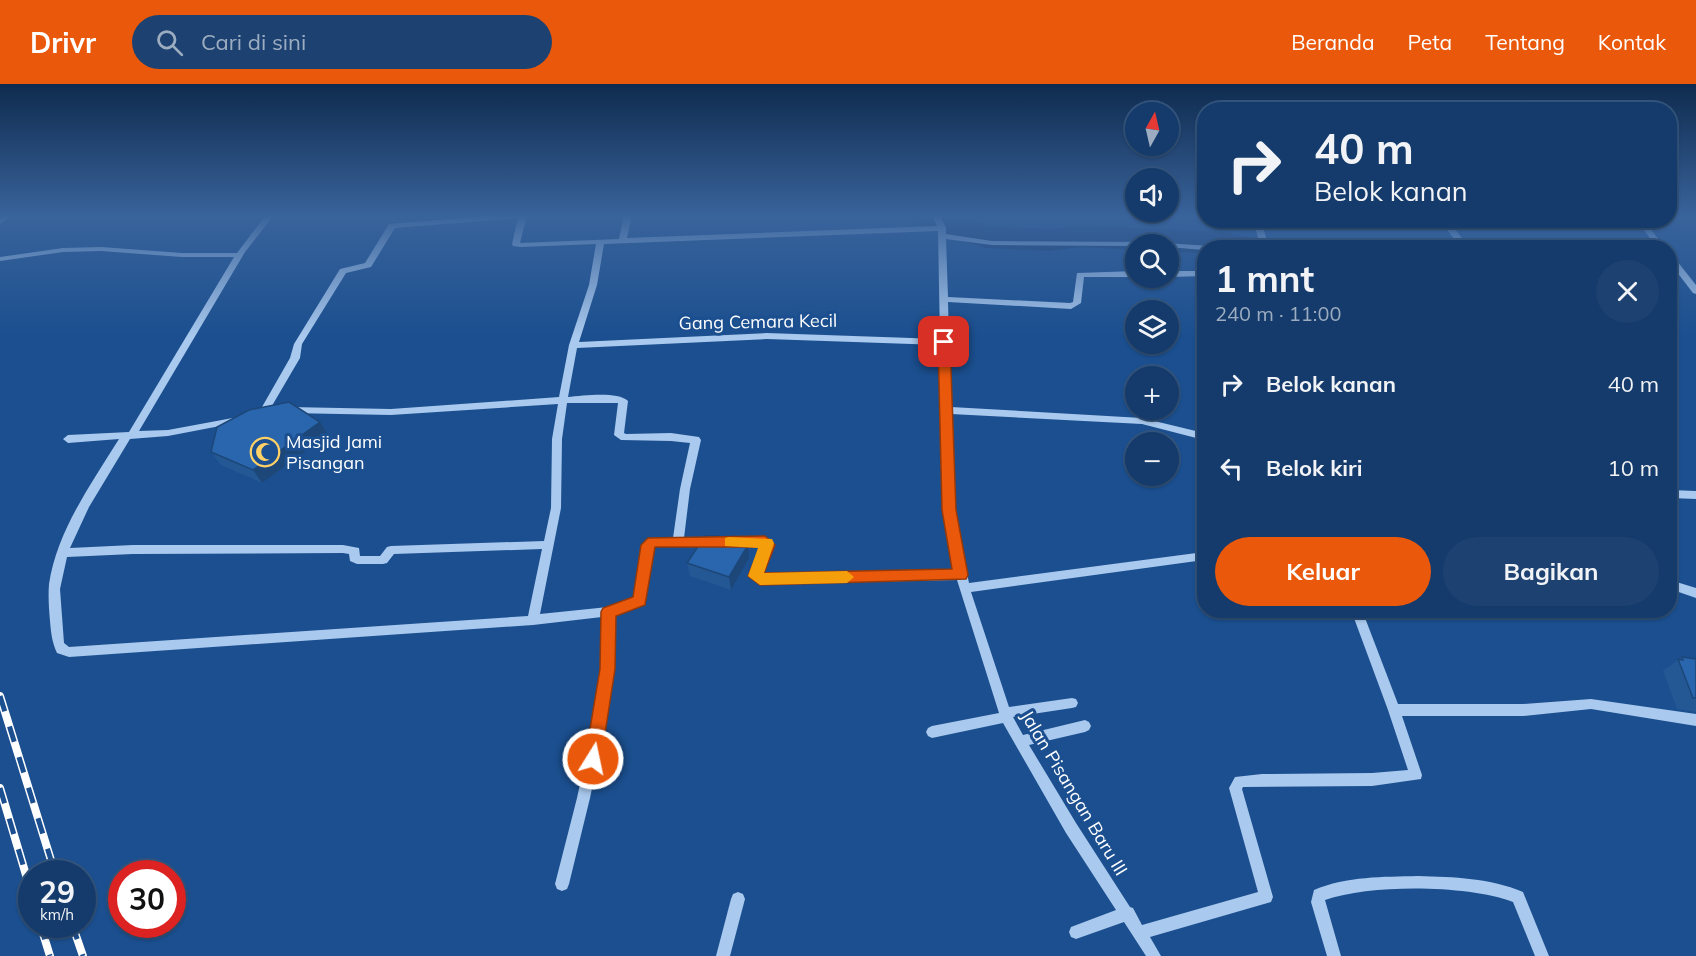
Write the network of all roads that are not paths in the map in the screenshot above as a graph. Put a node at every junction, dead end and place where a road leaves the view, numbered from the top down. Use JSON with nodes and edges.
{"nodes":[{"id":1,"x":240,"y":255,"type":"edge"},
{"id":2,"x":23,"y":256,"type":"edge"},
{"id":3,"x":374,"y":256,"type":"edge"},
{"id":4,"x":598,"y":256,"type":"edge"},
{"id":5,"x":942,"y":256,"type":"edge"},
{"id":6,"x":0,"y":259,"type":"edge"},
{"id":7,"x":1677,"y":267,"type":"edge"},
{"id":8,"x":1125,"y":274,"type":"edge"},
{"id":9,"x":1179,"y":274,"type":"edge"},
{"id":10,"x":1197,"y":274,"type":"edge"},
{"id":11,"x":1685,"y":277,"type":"junction"},
{"id":12,"x":1696,"y":278,"type":"edge"},
{"id":13,"x":1696,"y":291,"type":"edge"},
{"id":14,"x":944,"y":299,"type":"junction"},
{"id":15,"x":944,"y":342,"type":"junction"},
{"id":16,"x":573,"y":345,"type":"junction"},
{"id":17,"x":563,"y":400,"type":"junction"},
{"id":18,"x":945,"y":410,"type":"junction"},
{"id":19,"x":263,"y":414,"type":"junction"},
{"id":20,"x":1197,"y":434,"type":"edge"},
{"id":21,"x":130,"y":435,"type":"junction"},
{"id":22,"x":68,"y":439,"type":"dead end"},
{"id":23,"x":1677,"y":494,"type":"edge"},
{"id":24,"x":1696,"y":495,"type":"edge"},
{"id":25,"x":678,"y":543,"type":"junction"},
{"id":26,"x":546,"y":545,"type":"junction"},
{"id":27,"x":63,"y":553,"type":"junction"},
{"id":28,"x":1197,"y":557,"type":"edge"},
{"id":29,"x":960,"y":575,"type":"junction"},
{"id":30,"x":1677,"y":587,"type":"edge"},
{"id":31,"x":964,"y":588,"type":"junction"},
{"id":32,"x":1696,"y":593,"type":"edge"},
{"id":33,"x":608,"y":612,"type":"junction"},
{"id":34,"x":1359,"y":618,"type":"edge"},
{"id":35,"x":532,"y":620,"type":"junction"},
{"id":36,"x":1072,"y":702,"type":"dead end"},
{"id":37,"x":1394,"y":710,"type":"junction"},
{"id":38,"x":1005,"y":715,"type":"junction"},
{"id":39,"x":1696,"y":720,"type":"edge"},
{"id":40,"x":1085,"y":726,"type":"dead end"},
{"id":41,"x":932,"y":732,"type":"dead end"},
{"id":42,"x":1020,"y":741,"type":"junction"},
{"id":43,"x":562,"y":884,"type":"dead end"},
{"id":44,"x":738,"y":899,"type":"dead end"},
{"id":45,"x":1128,"y":913,"type":"junction"},
{"id":46,"x":1076,"y":932,"type":"dead end"},
{"id":47,"x":1141,"y":933,"type":"junction"},
{"id":48,"x":723,"y":956,"type":"edge"},
{"id":49,"x":1154,"y":956,"type":"edge"},
{"id":50,"x":1335,"y":956,"type":"edge"},
{"id":51,"x":1542,"y":956,"type":"edge"}],
"edges":[{"from":1,"to":21,"type":"street"},
{"from":2,"to":6,"type":"street"},
{"from":3,"to":19,"type":"street"},
{"from":4,"to":16,"type":"street"},
{"from":5,"to":14,"type":"street","name":"Jalan Pisangan Baru III"},
{"from":7,"to":11,"type":"street"},
{"from":8,"to":14,"type":"street"},
{"from":9,"to":10,"type":"street"},
{"from":11,"to":12,"type":"street"},
{"from":11,"to":13,"type":"street"},
{"from":14,"to":15,"type":"street","name":"Jalan Pisangan Baru III"},
{"from":15,"to":16,"type":"street","name":"Gang Cemara Kecil"},
{"from":15,"to":18,"type":"street","name":"Jalan Pisangan Baru III"},
{"from":16,"to":17,"type":"street"},
{"from":17,"to":19,"type":"street"},
{"from":17,"to":25,"type":"street"},
{"from":17,"to":26,"type":"street"},
{"from":18,"to":20,"type":"street"},
{"from":18,"to":29,"type":"street","name":"Jalan Pisangan Baru III"},
{"from":19,"to":21,"type":"street"},
{"from":21,"to":22,"type":"street"},
{"from":21,"to":27,"type":"street"},
{"from":23,"to":24,"type":"street"},
{"from":25,"to":29,"type":"street"},
{"from":25,"to":33,"type":"street"},
{"from":26,"to":27,"type":"street"},
{"from":26,"to":35,"type":"street"},
{"from":27,"to":35,"type":"street"},
{"from":28,"to":31,"type":"street"},
{"from":29,"to":31,"type":"street","name":"Jalan Pisangan Baru III"},
{"from":30,"to":32,"type":"street"},
{"from":31,"to":38,"type":"street","name":"Jalan Pisangan Baru III"},
{"from":33,"to":35,"type":"street"},
{"from":33,"to":43,"type":"street"},
{"from":34,"to":37,"type":"street"},
{"from":36,"to":38,"type":"street"},
{"from":37,"to":39,"type":"street"},
{"from":37,"to":47,"type":"street"},
{"from":38,"to":41,"type":"street"},
{"from":38,"to":42,"type":"street","name":"Jalan Pisangan Baru III"},
{"from":40,"to":42,"type":"street"},
{"from":42,"to":45,"type":"street","name":"Jalan Pisangan Baru III"},
{"from":44,"to":48,"type":"street"},
{"from":45,"to":46,"type":"street"},
{"from":45,"to":47,"type":"street","name":"Jalan Pisangan Baru III"},
{"from":47,"to":49,"type":"street","name":"Jalan Pisangan Baru III"},
{"from":50,"to":51,"type":"street"}]}
